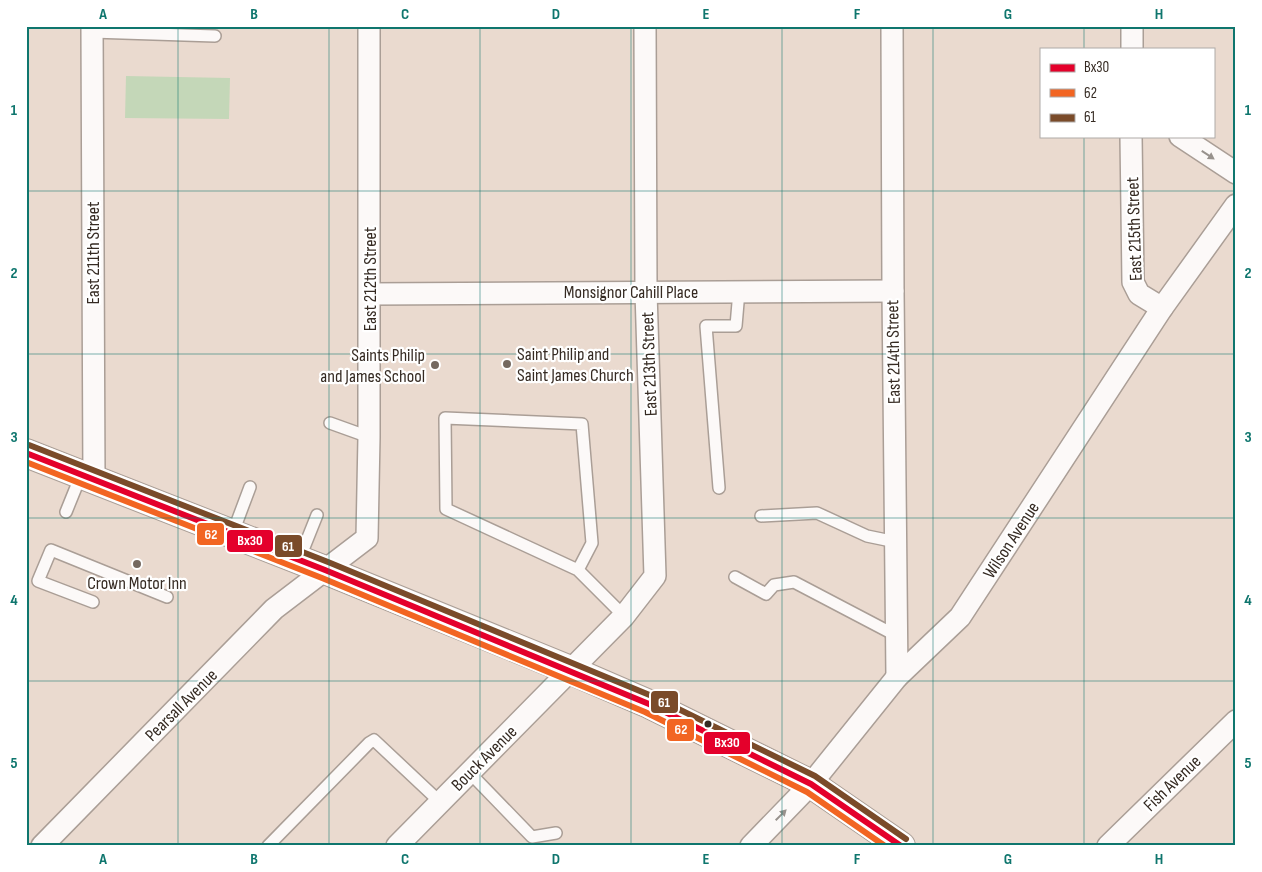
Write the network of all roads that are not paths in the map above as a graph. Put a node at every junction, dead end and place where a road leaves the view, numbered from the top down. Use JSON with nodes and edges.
{"nodes":[{"id":1,"x":368,"y":26,"type":"edge"},
{"id":2,"x":645,"y":26,"type":"edge"},
{"id":3,"x":892,"y":26,"type":"edge"},
{"id":4,"x":1132,"y":26,"type":"edge"},
{"id":5,"x":92,"y":29,"type":"edge"},
{"id":6,"x":215,"y":36,"type":"dead end"},
{"id":7,"x":1132,"y":48,"type":"edge"},
{"id":8,"x":1132,"y":138,"type":"edge"},
{"id":9,"x":1183,"y":138,"type":"edge"},
{"id":10,"x":1236,"y":173,"type":"edge"},
{"id":11,"x":1236,"y":205,"type":"edge"},
{"id":12,"x":739,"y":291,"type":"junction"},
{"id":13,"x":893,"y":291,"type":"junction"},
{"id":14,"x":646,"y":292,"type":"junction"},
{"id":15,"x":370,"y":294,"type":"junction"},
{"id":16,"x":1162,"y":308,"type":"junction"},
{"id":17,"x":330,"y":423,"type":"dead end"},
{"id":18,"x":370,"y":438,"type":"junction"},
{"id":19,"x":26,"y":453,"type":"edge"},
{"id":20,"x":87,"y":478,"type":"junction"},
{"id":21,"x":250,"y":487,"type":"dead end"},
{"id":22,"x":720,"y":488,"type":"dead end"},
{"id":23,"x":66,"y":512,"type":"dead end"},
{"id":24,"x":317,"y":515,"type":"dead end"},
{"id":25,"x":761,"y":516,"type":"dead end"},
{"id":26,"x":232,"y":535,"type":"junction"},
{"id":27,"x":896,"y":542,"type":"junction"},
{"id":28,"x":299,"y":560,"type":"junction"},
{"id":29,"x":325,"y":570,"type":"junction"},
{"id":30,"x":578,"y":570,"type":"junction"},
{"id":31,"x":735,"y":577,"type":"dead end"},
{"id":32,"x":167,"y":597,"type":"dead end"},
{"id":33,"x":93,"y":602,"type":"dead end"},
{"id":34,"x":624,"y":616,"type":"junction"},
{"id":35,"x":897,"y":636,"type":"junction"},
{"id":36,"x":570,"y":670,"type":"junction"},
{"id":37,"x":898,"y":677,"type":"junction"},
{"id":38,"x":1236,"y":721,"type":"edge"},
{"id":39,"x":469,"y":772,"type":"junction"},
{"id":40,"x":811,"y":784,"type":"junction"},
{"id":41,"x":440,"y":802,"type":"junction"},
{"id":42,"x":556,"y":833,"type":"dead end"},
{"id":43,"x":42,"y":846,"type":"edge"},
{"id":44,"x":268,"y":846,"type":"edge"},
{"id":45,"x":397,"y":846,"type":"edge"},
{"id":46,"x":751,"y":846,"type":"edge"},
{"id":47,"x":901,"y":846,"type":"edge"},
{"id":48,"x":1108,"y":846,"type":"edge"}],
"edges":[{"from":1,"to":15,"type":"street","name":"East 212th Street"},
{"from":2,"to":14,"type":"street","name":"East 213th Street"},
{"from":3,"to":13,"type":"street","name":"East 214th Street"},
{"from":4,"to":7,"type":"street"},
{"from":5,"to":6,"type":"lane"},
{"from":5,"to":20,"type":"street","name":"East 211th Street"},
{"from":8,"to":16,"type":"street","name":"East 215th Street"},
{"from":9,"to":10,"type":"street","one_way":true},
{"from":11,"to":16,"type":"street","name":"Wilson Avenue"},
{"from":12,"to":13,"type":"street","name":"Monsignor Cahill Place"},
{"from":12,"to":14,"type":"street","name":"Monsignor Cahill Place"},
{"from":12,"to":22,"type":"lane"},
{"from":13,"to":27,"type":"street","name":"East 214th Street"},
{"from":14,"to":15,"type":"street","name":"Monsignor Cahill Place"},
{"from":14,"to":34,"type":"street","name":"East 213th Street"},
{"from":15,"to":18,"type":"street","name":"East 212th Street"},
{"from":16,"to":37,"type":"street","name":"Wilson Avenue"},
{"from":17,"to":18,"type":"lane"},
{"from":18,"to":29,"type":"street","name":"East 212th Street"},
{"from":19,"to":20,"type":"main road"},
{"from":20,"to":23,"type":"lane"},
{"from":20,"to":26,"type":"main road"},
{"from":21,"to":26,"type":"lane"},
{"from":24,"to":28,"type":"lane"},
{"from":25,"to":27,"type":"lane"},
{"from":26,"to":28,"type":"main road"},
{"from":27,"to":35,"type":"street","name":"East 214th Street"},
{"from":28,"to":29,"type":"main road"},
{"from":29,"to":36,"type":"main road"},
{"from":29,"to":43,"type":"street","name":"Pearsall Avenue"},
{"from":30,"to":30,"type":"lane"},
{"from":30,"to":34,"type":"lane"},
{"from":31,"to":35,"type":"lane"},
{"from":32,"to":33,"type":"lane"},
{"from":34,"to":36,"type":"street","name":"East 213th Street"},
{"from":35,"to":37,"type":"street","name":"East 214th Street"},
{"from":36,"to":39,"type":"street","name":"Bouck Avenue"},
{"from":36,"to":40,"type":"main road"},
{"from":37,"to":40,"type":"street","name":"Wilson Avenue"},
{"from":38,"to":48,"type":"street","name":"Fish Avenue"},
{"from":39,"to":41,"type":"street","name":"Bouck Avenue"},
{"from":39,"to":42,"type":"lane"},
{"from":46,"to":40,"type":"street","name":"Wilson Avenue","one_way":true},
{"from":40,"to":47,"type":"main road"},
{"from":41,"to":44,"type":"lane"},
{"from":41,"to":45,"type":"street","name":"Bouck Avenue"}]}
